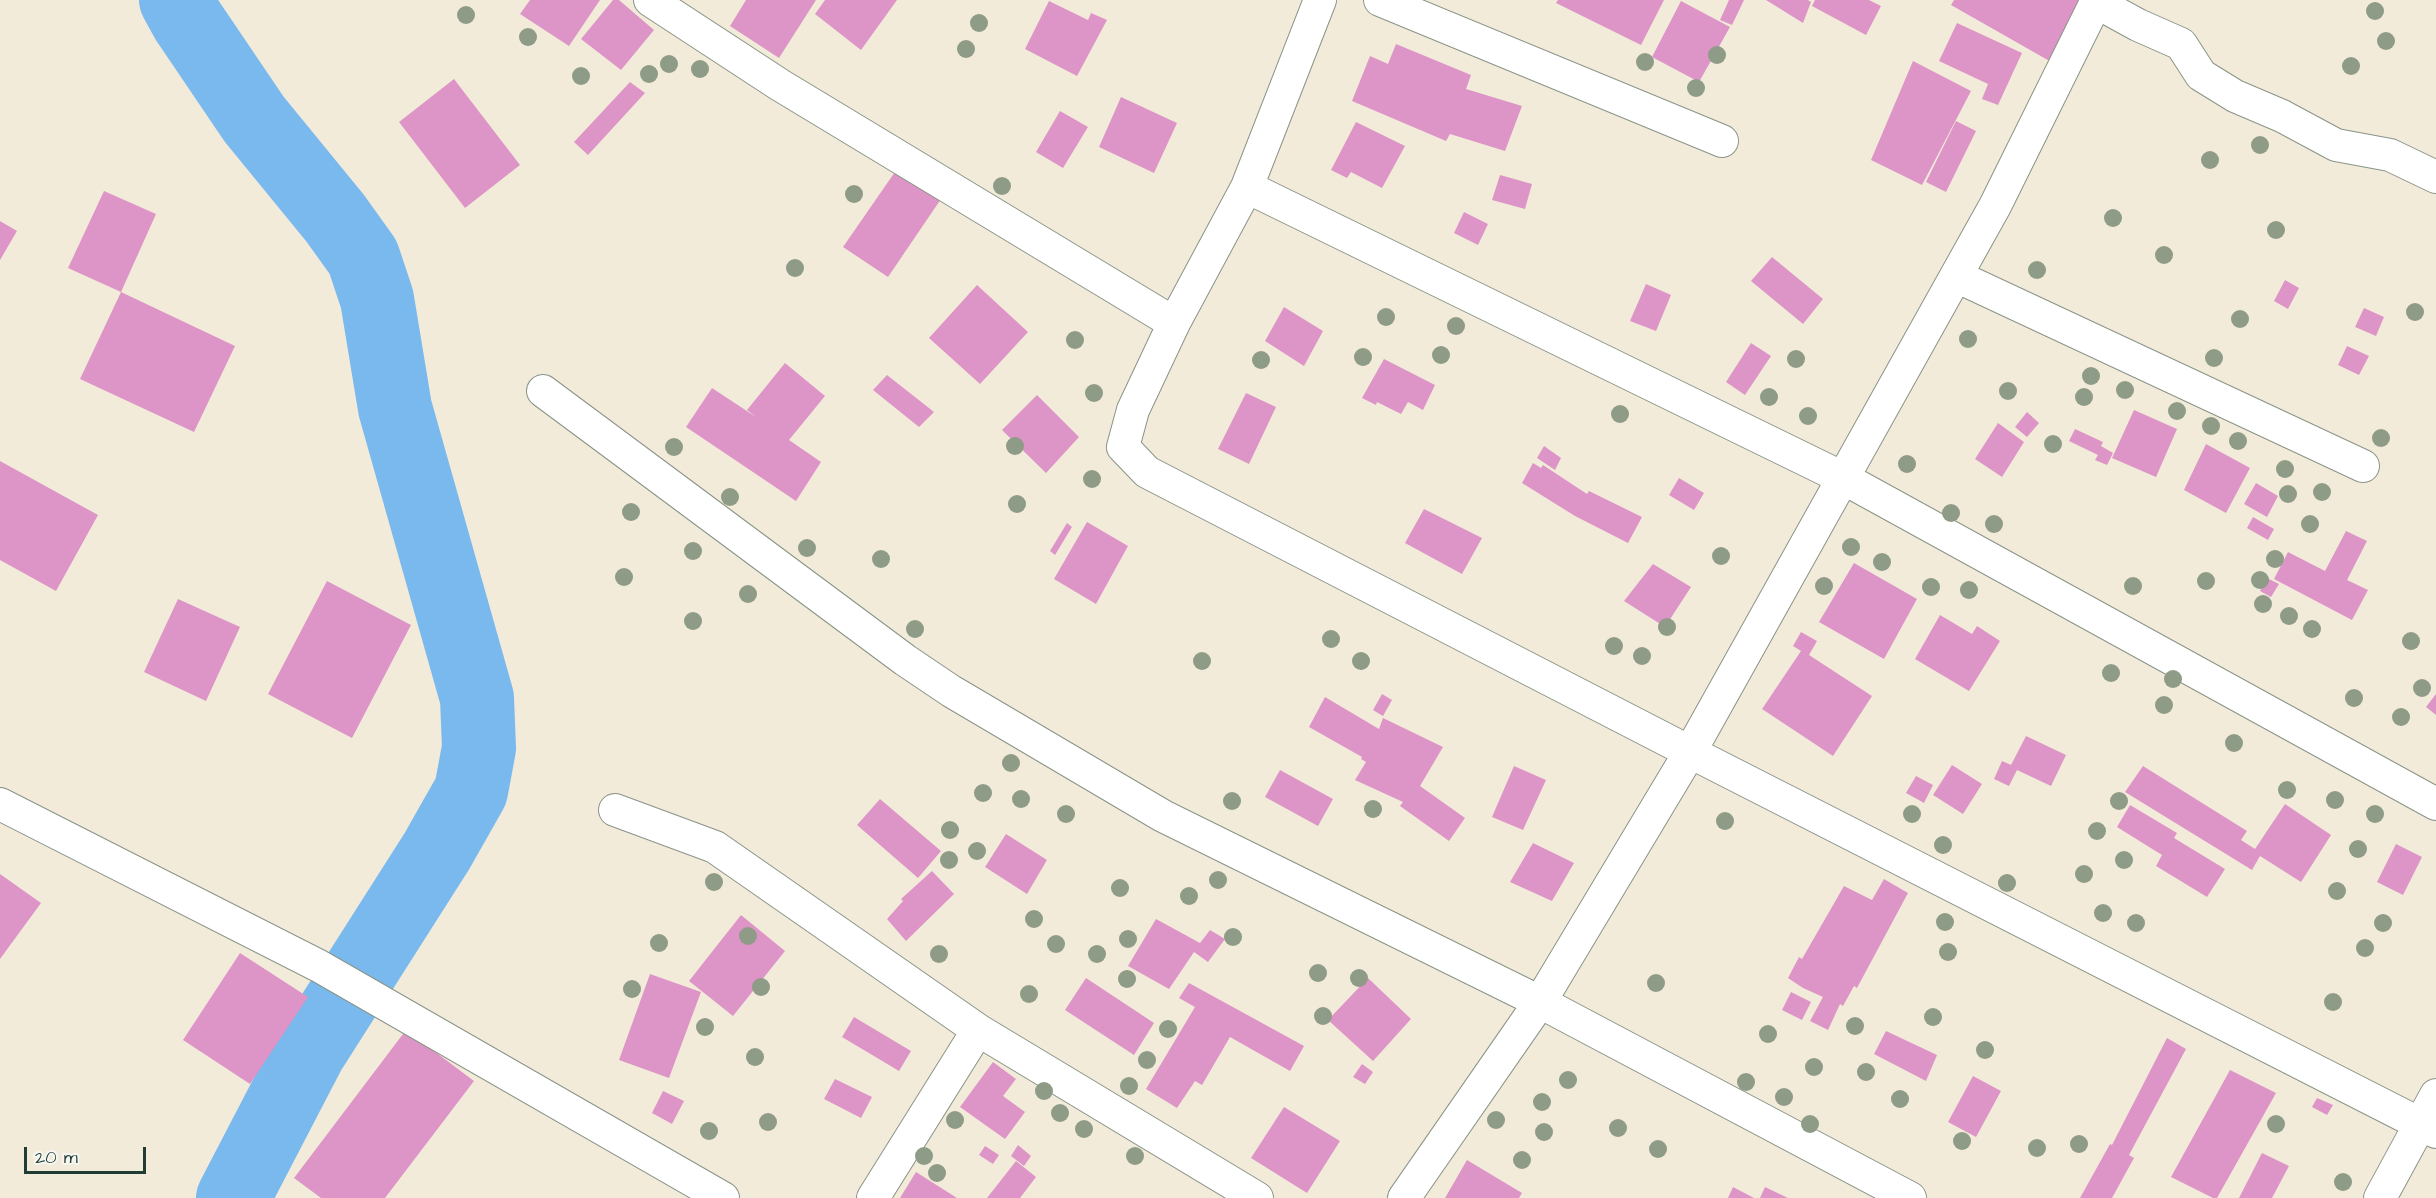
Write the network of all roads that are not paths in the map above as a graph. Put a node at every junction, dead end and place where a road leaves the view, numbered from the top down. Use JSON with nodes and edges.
{"nodes":[{"id":1,"x":650,"y":0,"type":"edge"},
{"id":2,"x":1320,"y":0,"type":"edge"},
{"id":3,"x":1380,"y":0,"type":"edge"},
{"id":4,"x":2096,"y":1,"type":"edge"},
{"id":5,"x":1722,"y":141,"type":"dead end"},
{"id":6,"x":2436,"y":177,"type":"edge"},
{"id":7,"x":1246,"y":187,"type":"junction"},
{"id":8,"x":1956,"y":276,"type":"junction"},
{"id":9,"x":1174,"y":323,"type":"junction"},
{"id":10,"x":543,"y":392,"type":"dead end"},
{"id":11,"x":2363,"y":466,"type":"dead end"},
{"id":12,"x":1843,"y":478,"type":"junction"},
{"id":13,"x":1690,"y":752,"type":"junction"},
{"id":14,"x":0,"y":804,"type":"edge"},
{"id":15,"x":2436,"y":804,"type":"edge"},
{"id":16,"x":615,"y":810,"type":"dead end"},
{"id":17,"x":1540,"y":1002,"type":"junction"},
{"id":18,"x":978,"y":1029,"type":"junction"},
{"id":19,"x":2436,"y":1095,"type":"edge"},
{"id":20,"x":2428,"y":1128,"type":"edge"},
{"id":21,"x":723,"y":1198,"type":"edge"},
{"id":22,"x":873,"y":1198,"type":"edge"},
{"id":23,"x":1257,"y":1198,"type":"edge"},
{"id":24,"x":1404,"y":1198,"type":"edge"},
{"id":25,"x":1910,"y":1198,"type":"edge"},
{"id":26,"x":2380,"y":1198,"type":"edge"}],
"edges":[{"from":1,"to":9,"type":"street"},
{"from":2,"to":7,"type":"street"},
{"from":3,"to":5,"type":"street"},
{"from":4,"to":6,"type":"street"},
{"from":4,"to":8,"type":"street"},
{"from":7,"to":9,"type":"street"},
{"from":7,"to":12,"type":"street"},
{"from":8,"to":11,"type":"street"},
{"from":8,"to":12,"type":"street"},
{"from":9,"to":13,"type":"street"},
{"from":10,"to":17,"type":"street"},
{"from":12,"to":13,"type":"street"},
{"from":12,"to":15,"type":"street"},
{"from":13,"to":17,"type":"street"},
{"from":13,"to":20,"type":"street"},
{"from":14,"to":21,"type":"street"},
{"from":16,"to":18,"type":"street"},
{"from":17,"to":24,"type":"street"},
{"from":17,"to":25,"type":"street"},
{"from":18,"to":22,"type":"street"},
{"from":18,"to":23,"type":"street"},
{"from":19,"to":20,"type":"street"},
{"from":20,"to":26,"type":"street"}]}
